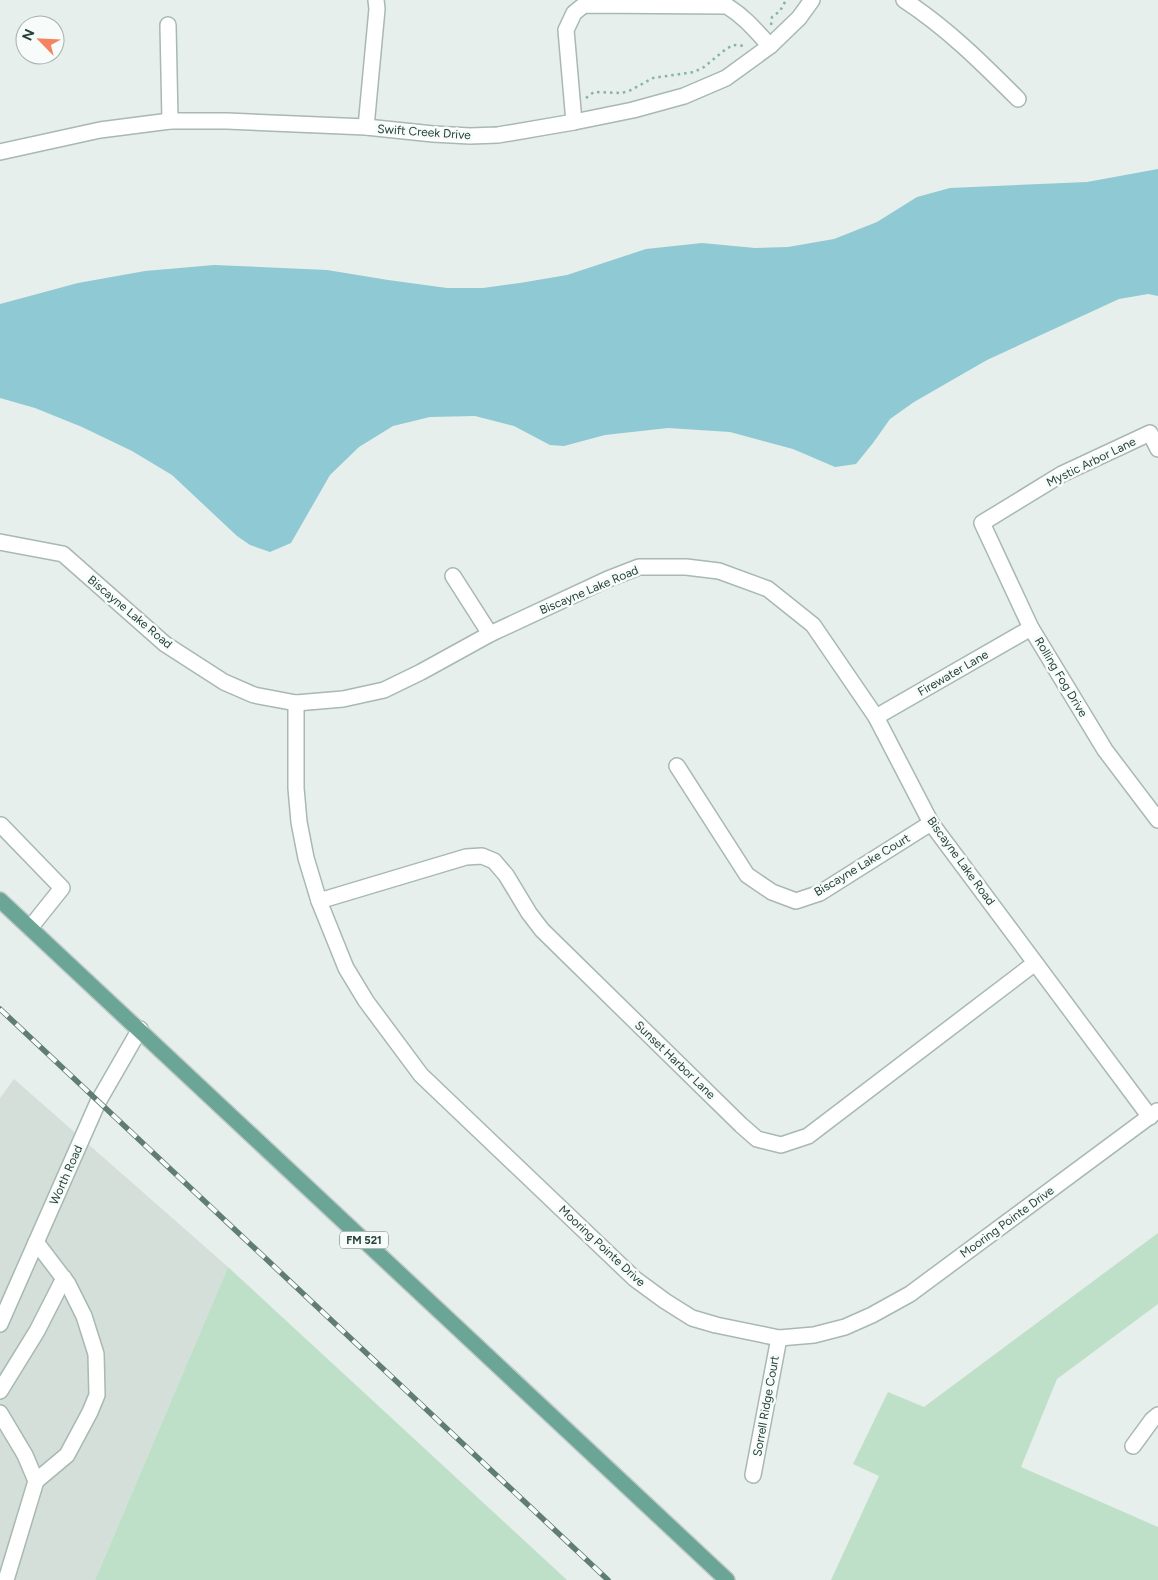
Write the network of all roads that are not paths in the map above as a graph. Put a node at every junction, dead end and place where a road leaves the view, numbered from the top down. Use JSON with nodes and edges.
{"nodes":[{"id":1,"x":376,"y":0,"type":"edge"},
{"id":2,"x":812,"y":0,"type":"edge"},
{"id":3,"x":904,"y":0,"type":"edge"},
{"id":4,"x":168,"y":25,"type":"dead end"},
{"id":5,"x":770,"y":46,"type":"junction"},
{"id":6,"x":1018,"y":99,"type":"dead end"},
{"id":7,"x":574,"y":117,"type":"junction"},
{"id":8,"x":170,"y":122,"type":"junction"},
{"id":9,"x":366,"y":127,"type":"junction"},
{"id":10,"x":0,"y":152,"type":"edge"},
{"id":11,"x":1158,"y":449,"type":"edge"},
{"id":12,"x":982,"y":523,"type":"joint"},
{"id":13,"x":0,"y":542,"type":"edge"},
{"id":14,"x":453,"y":576,"type":"dead end"},
{"id":15,"x":1031,"y":628,"type":"junction"},
{"id":16,"x":490,"y":634,"type":"junction"},
{"id":17,"x":296,"y":703,"type":"junction"},
{"id":18,"x":876,"y":717,"type":"junction"},
{"id":19,"x":677,"y":766,"type":"dead end"},
{"id":20,"x":1158,"y":820,"type":"edge"},
{"id":21,"x":931,"y":823,"type":"junction"},
{"id":22,"x":1,"y":825,"type":"edge"},
{"id":23,"x":0,"y":900,"type":"edge"},
{"id":24,"x":319,"y":901,"type":"junction"},
{"id":25,"x":30,"y":928,"type":"junction"},
{"id":26,"x":1035,"y":963,"type":"junction"},
{"id":27,"x":140,"y":1029,"type":"junction"},
{"id":28,"x":1154,"y":1114,"type":"edge"},
{"id":29,"x":36,"y":1242,"type":"junction"},
{"id":30,"x":64,"y":1278,"type":"junction"},
{"id":31,"x":0,"y":1324,"type":"edge"},
{"id":32,"x":779,"y":1338,"type":"junction"},
{"id":33,"x":0,"y":1391,"type":"edge"},
{"id":34,"x":0,"y":1413,"type":"edge"},
{"id":35,"x":1158,"y":1416,"type":"edge"},
{"id":36,"x":1133,"y":1446,"type":"dead end"},
{"id":37,"x":753,"y":1475,"type":"dead end"},
{"id":38,"x":36,"y":1481,"type":"junction"},
{"id":39,"x":6,"y":1580,"type":"edge"},
{"id":40,"x":727,"y":1580,"type":"edge"}],
"edges":[{"from":1,"to":9,"type":"street"},
{"from":2,"to":5,"type":"street","name":"Swift Creek Drive"},
{"from":3,"to":6,"type":"street"},
{"from":4,"to":8,"type":"street"},
{"from":5,"to":7,"type":"street","name":"Swift Creek Drive"},
{"from":5,"to":7,"type":"street"},
{"from":7,"to":9,"type":"street","name":"Swift Creek Drive"},
{"from":8,"to":9,"type":"street","name":"Swift Creek Drive"},
{"from":8,"to":10,"type":"street","name":"Swift Creek Drive"},
{"from":11,"to":12,"type":"street","name":"Mystic Arbor Lane"},
{"from":12,"to":15,"type":"street","name":"Rolling Fog Drive"},
{"from":13,"to":17,"type":"street","name":"Biscayne Lake Road"},
{"from":14,"to":16,"type":"street"},
{"from":15,"to":18,"type":"street","name":"Firewater Lane"},
{"from":15,"to":20,"type":"street","name":"Rolling Fog Drive"},
{"from":16,"to":17,"type":"street","name":"Biscayne Lake Road"},
{"from":16,"to":18,"type":"street","name":"Biscayne Lake Road"},
{"from":17,"to":24,"type":"street","name":"Mooring Pointe Drive"},
{"from":18,"to":21,"type":"street","name":"Biscayne Lake Road"},
{"from":19,"to":21,"type":"street","name":"Biscayne Lake Court"},
{"from":21,"to":26,"type":"street","name":"Biscayne Lake Road"},
{"from":22,"to":25,"type":"street"},
{"from":23,"to":25,"type":"main road","number":"FM 521"},
{"from":24,"to":26,"type":"street","name":"Sunset Harbor Lane"},
{"from":24,"to":32,"type":"street","name":"Mooring Pointe Drive"},
{"from":25,"to":27,"type":"main road","number":"FM 521"},
{"from":26,"to":28,"type":"street","name":"Biscayne Lake Road"},
{"from":27,"to":29,"type":"street","name":"Worth Road"},
{"from":27,"to":40,"type":"main road","number":"FM 521"},
{"from":28,"to":32,"type":"street","name":"Mooring Pointe Drive"},
{"from":29,"to":30,"type":"street"},
{"from":29,"to":31,"type":"street","name":"Worth Road"},
{"from":30,"to":33,"type":"street"},
{"from":30,"to":38,"type":"street"},
{"from":32,"to":37,"type":"street","name":"Sorrell Ridge Court"},
{"from":34,"to":38,"type":"street"},
{"from":35,"to":36,"type":"street"},
{"from":38,"to":39,"type":"street"}]}
